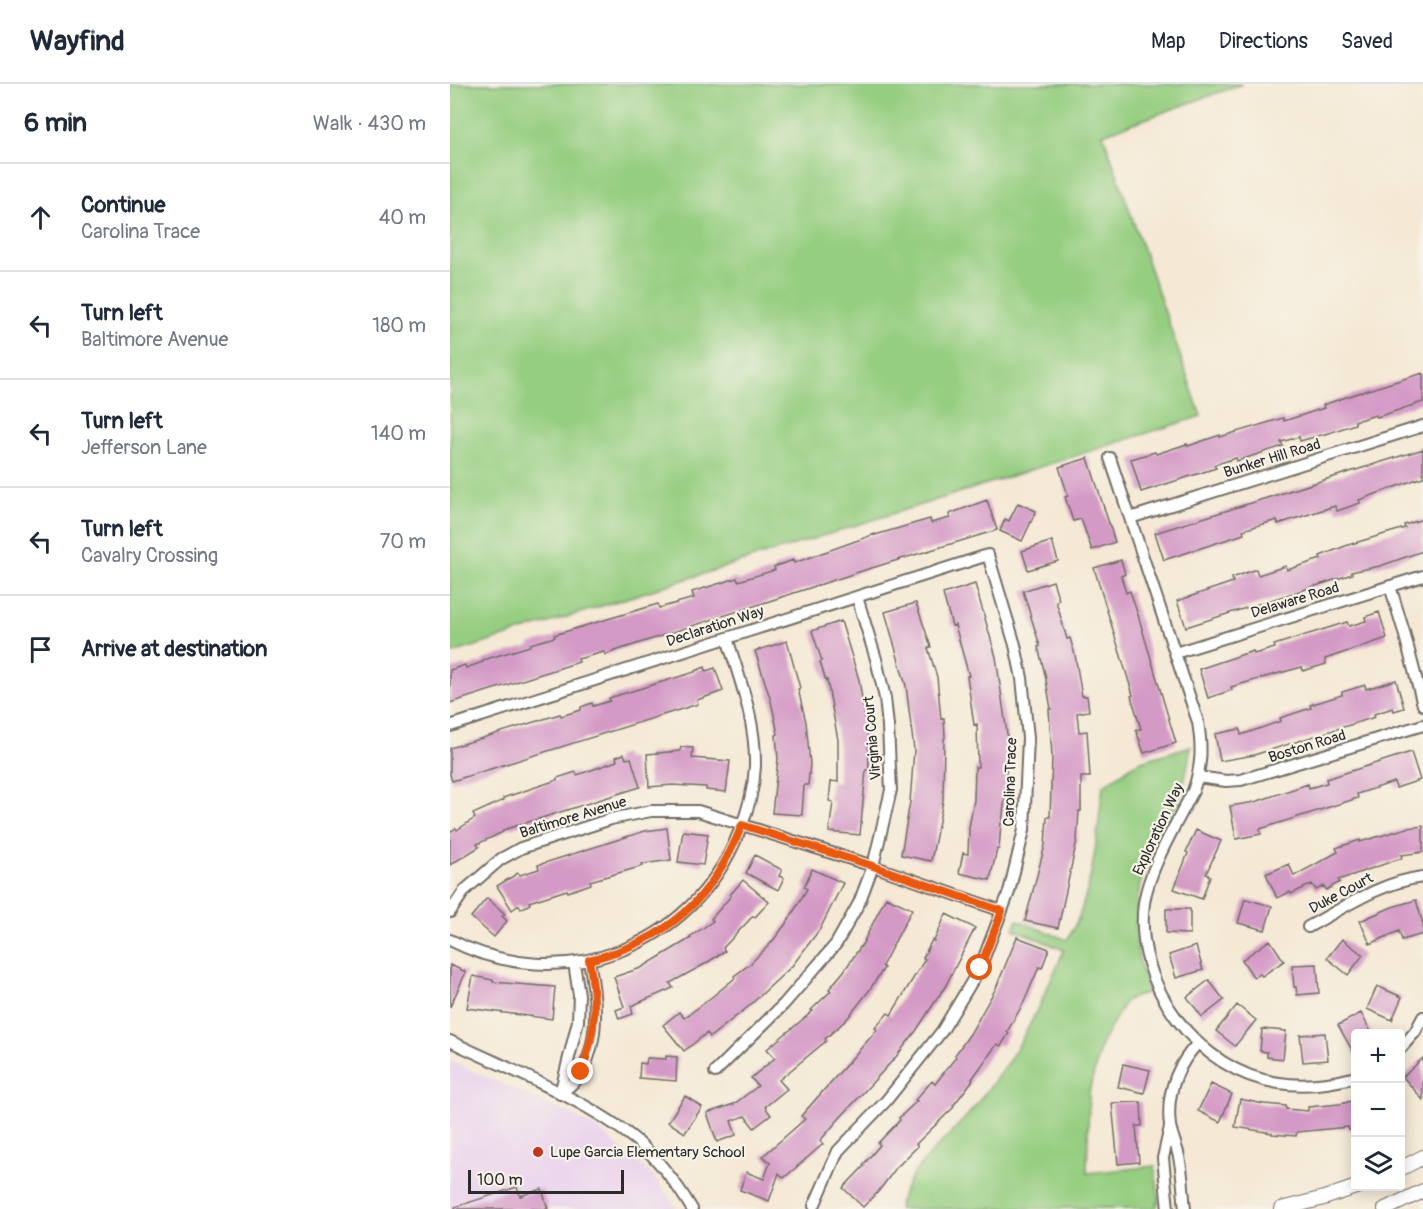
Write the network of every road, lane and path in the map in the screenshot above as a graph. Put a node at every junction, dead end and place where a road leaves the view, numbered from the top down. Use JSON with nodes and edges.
{"nodes":[{"id":1,"x":1423,"y":426,"type":"edge"},
{"id":2,"x":1110,"y":458,"type":"dead end"},
{"id":3,"x":1130,"y":518,"type":"junction"},
{"id":4,"x":988,"y":555,"type":"joint"},
{"id":5,"x":1423,"y":576,"type":"edge"},
{"id":6,"x":1390,"y":586,"type":"junction"},
{"id":7,"x":857,"y":597,"type":"junction"},
{"id":8,"x":727,"y":638,"type":"junction"},
{"id":9,"x":1175,"y":653,"type":"junction"},
{"id":10,"x":1423,"y":705,"type":"edge"},
{"id":11,"x":1423,"y":725,"type":"edge"},
{"id":12,"x":450,"y":726,"type":"edge"},
{"id":13,"x":1198,"y":777,"type":"junction"},
{"id":14,"x":742,"y":825,"type":"junction"},
{"id":15,"x":873,"y":866,"type":"junction"},
{"id":16,"x":1423,"y":877,"type":"edge"},
{"id":17,"x":1002,"y":911,"type":"junction"},
{"id":18,"x":450,"y":912,"type":"edge"},
{"id":19,"x":1308,"y":927,"type":"dead end"},
{"id":20,"x":450,"y":940,"type":"edge"},
{"id":21,"x":589,"y":960,"type":"junction"},
{"id":22,"x":573,"y":963,"type":"junction"},
{"id":23,"x":1423,"y":1017,"type":"edge"},
{"id":24,"x":450,"y":1041,"type":"edge"},
{"id":25,"x":1197,"y":1044,"type":"junction"},
{"id":26,"x":1405,"y":1044,"type":"edge"},
{"id":27,"x":715,"y":1072,"type":"dead end"},
{"id":28,"x":1351,"y":1078,"type":"edge"},
{"id":29,"x":560,"y":1094,"type":"junction"},
{"id":30,"x":1170,"y":1127,"type":"junction"},
{"id":31,"x":1423,"y":1156,"type":"edge"},
{"id":32,"x":1405,"y":1167,"type":"edge"},
{"id":33,"x":1351,"y":1189,"type":"edge"},
{"id":34,"x":1423,"y":1191,"type":"edge"},
{"id":35,"x":814,"y":1206,"type":"dead end"},
{"id":36,"x":692,"y":1209,"type":"edge"},
{"id":37,"x":1168,"y":1209,"type":"edge"},
{"id":38,"x":1185,"y":1209,"type":"edge"},
{"id":39,"x":1281,"y":1209,"type":"edge"},
{"id":40,"x":1385,"y":1209,"type":"edge"}],
"edges":[{"from":1,"to":3,"type":"street","name":"Bunker Hill Road"},
{"from":2,"to":3,"type":"street","name":"Exploration Way"},
{"from":3,"to":9,"type":"street","name":"Exploration Way"},
{"from":4,"to":7,"type":"street","name":"Declaration Way"},
{"from":4,"to":17,"type":"street","name":"Carolina Trace"},
{"from":5,"to":6,"type":"street","name":"Delaware Road"},
{"from":6,"to":9,"type":"street","name":"Delaware Road"},
{"from":6,"to":10,"type":"street"},
{"from":7,"to":8,"type":"street","name":"Declaration Way"},
{"from":7,"to":15,"type":"street","name":"Virginia Court"},
{"from":8,"to":12,"type":"street","name":"Declaration Way"},
{"from":8,"to":14,"type":"street"},
{"from":9,"to":13,"type":"street","name":"Exploration Way"},
{"from":11,"to":13,"type":"street","name":"Boston Road"},
{"from":13,"to":25,"type":"street","name":"Exploration Way"},
{"from":14,"to":15,"type":"street","name":"Baltimore Avenue"},
{"from":14,"to":18,"type":"street","name":"Baltimore Avenue"},
{"from":14,"to":21,"type":"street"},
{"from":15,"to":17,"type":"street","name":"Baltimore Avenue"},
{"from":15,"to":27,"type":"street","name":"Virginia Court"},
{"from":16,"to":19,"type":"street","name":"Duke Court"},
{"from":17,"to":35,"type":"street","name":"Carolina Trace"},
{"from":20,"to":22,"type":"street"},
{"from":21,"to":22,"type":"street"},
{"from":21,"to":29,"type":"street"},
{"from":22,"to":29,"type":"street"},
{"from":23,"to":26,"type":"street"},
{"from":24,"to":29,"type":"street"},
{"from":25,"to":28,"type":"street","name":"Exploration Way"},
{"from":25,"to":30,"type":"street"},
{"from":29,"to":36,"type":"street"},
{"from":30,"to":37,"type":"street"},
{"from":30,"to":38,"type":"street"},
{"from":31,"to":32,"type":"street"},
{"from":33,"to":39,"type":"street"},
{"from":34,"to":40,"type":"street"}]}
